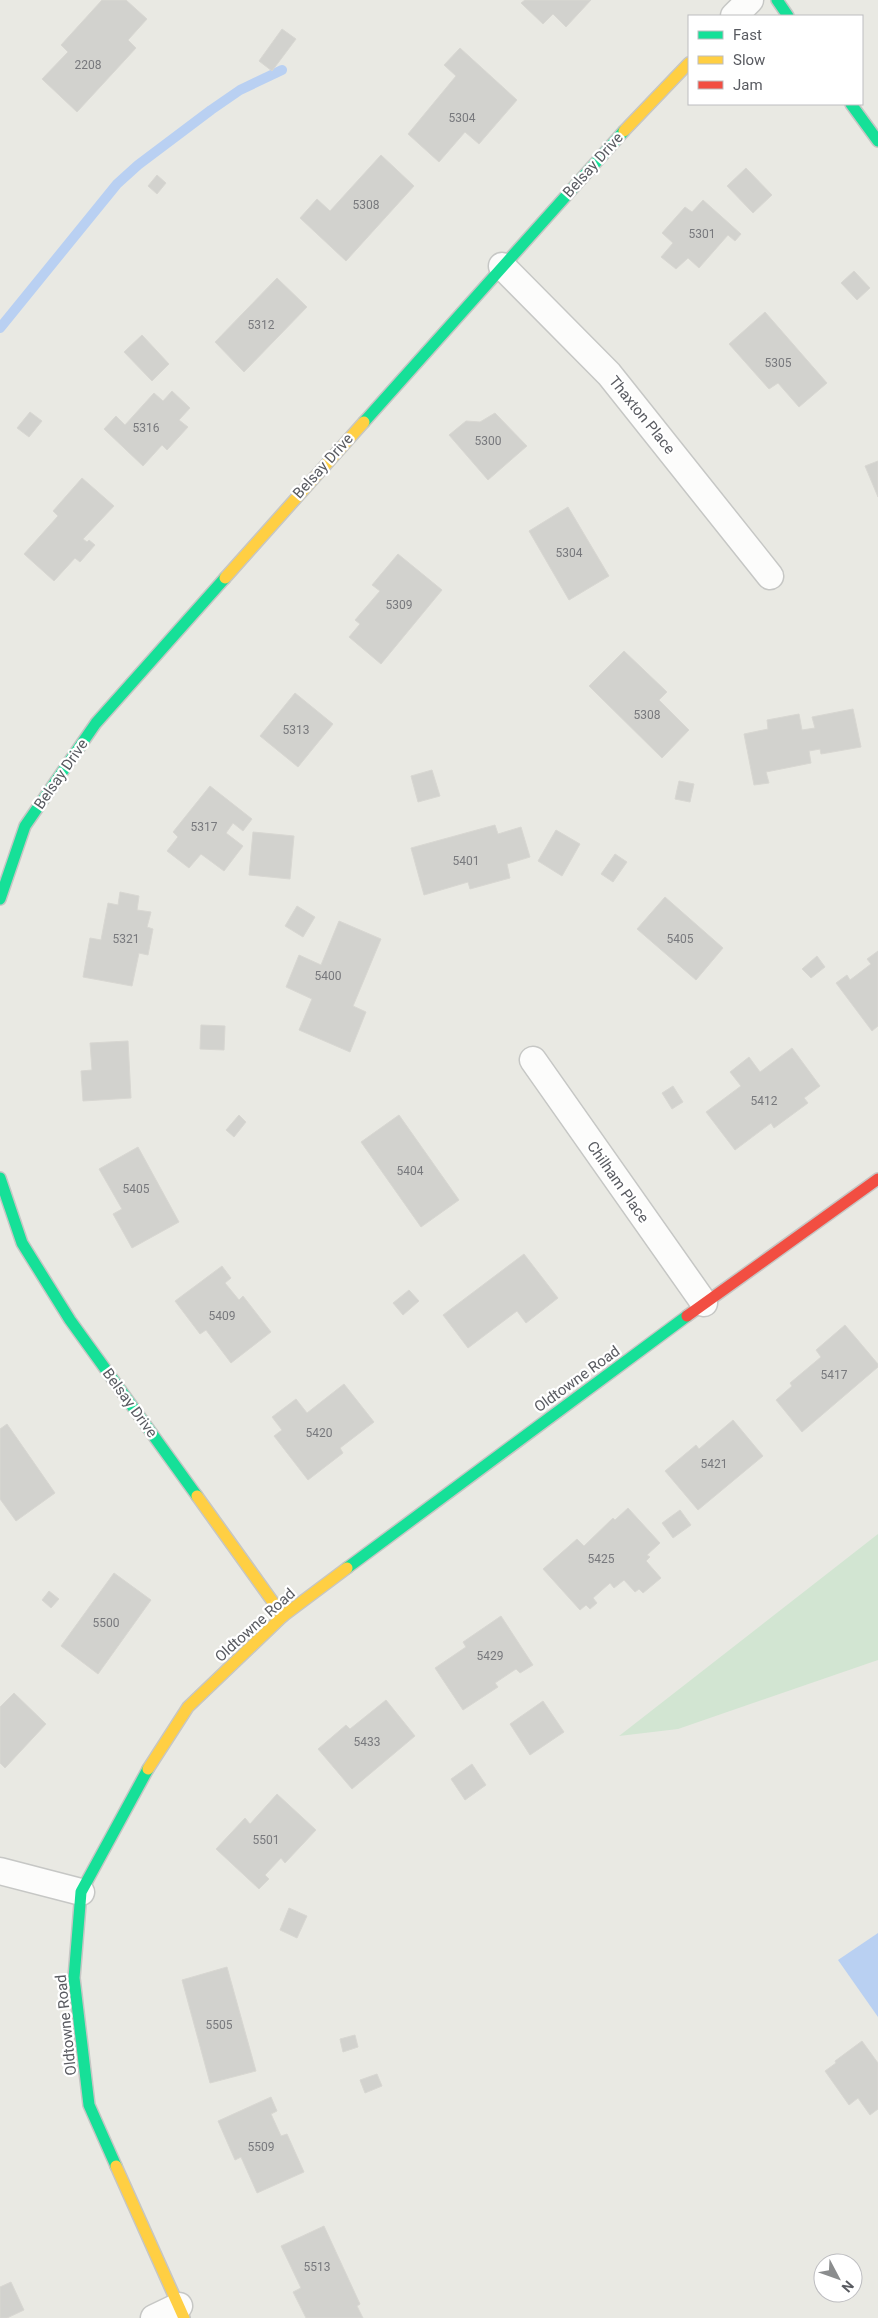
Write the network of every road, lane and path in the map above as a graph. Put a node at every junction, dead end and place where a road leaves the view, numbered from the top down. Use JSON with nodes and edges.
{"nodes":[{"id":1,"x":750,"y":0,"type":"edge"},
{"id":2,"x":777,"y":0,"type":"edge"},
{"id":3,"x":735,"y":15,"type":"edge"},
{"id":4,"x":787,"y":15,"type":"edge"},
{"id":5,"x":688,"y":64,"type":"edge"},
{"id":6,"x":852,"y":105,"type":"edge"},
{"id":7,"x":878,"y":141,"type":"edge"},
{"id":8,"x":502,"y":266,"type":"junction"},
{"id":9,"x":770,"y":576,"type":"dead end"},
{"id":10,"x":0,"y":899,"type":"edge"},
{"id":11,"x":533,"y":1060,"type":"dead end"},
{"id":12,"x":0,"y":1178,"type":"edge"},
{"id":13,"x":878,"y":1179,"type":"edge"},
{"id":14,"x":704,"y":1303,"type":"junction"},
{"id":15,"x":283,"y":1616,"type":"junction"},
{"id":16,"x":0,"y":1871,"type":"edge"},
{"id":17,"x":81,"y":1892,"type":"junction"},
{"id":18,"x":182,"y":2312,"type":"edge"},
{"id":19,"x":154,"y":2318,"type":"edge"}],
"edges":[{"from":1,"to":3,"type":"street"},
{"from":2,"to":4,"type":"street"},
{"from":5,"to":8,"type":"street","name":"Belsay Drive"},
{"from":6,"to":7,"type":"street"},
{"from":8,"to":9,"type":"street","name":"Thaxton Place"},
{"from":8,"to":10,"type":"street","name":"Belsay Drive"},
{"from":11,"to":14,"type":"street","name":"Chilham Place"},
{"from":12,"to":15,"type":"street","name":"Belsay Drive"},
{"from":13,"to":14,"type":"street","name":"Oldtowne Road"},
{"from":14,"to":15,"type":"street","name":"Oldtowne Road"},
{"from":15,"to":17,"type":"street","name":"Oldtowne Road"},
{"from":16,"to":17,"type":"street"},
{"from":17,"to":18,"type":"street","name":"Oldtowne Road"},
{"from":18,"to":19,"type":"street"}]}
